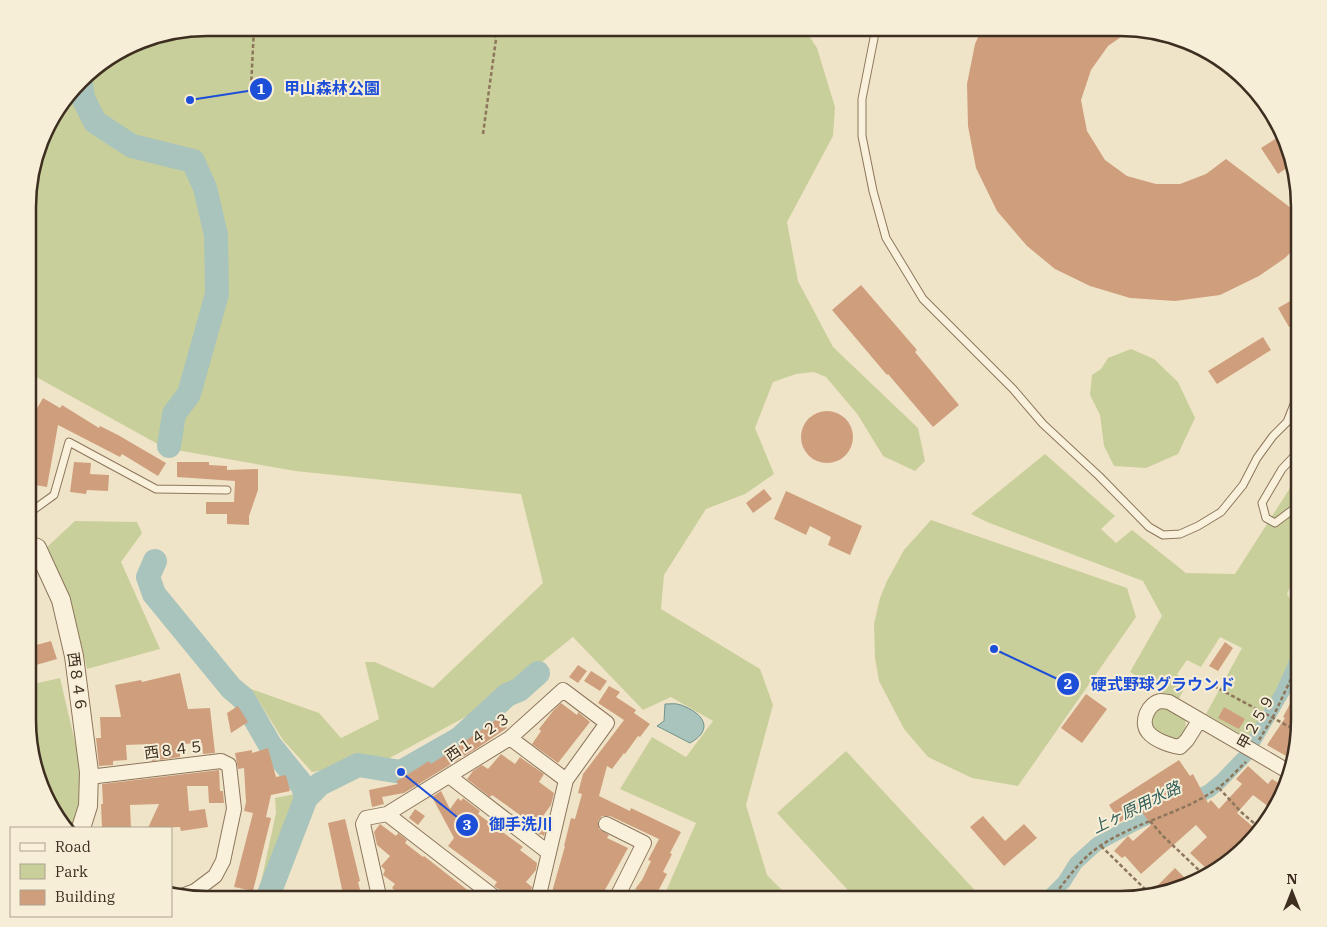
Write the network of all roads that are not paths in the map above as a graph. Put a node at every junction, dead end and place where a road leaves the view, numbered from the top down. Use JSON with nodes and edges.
{"nodes":[{"id":1,"x":874,"y":37,"type":"edge"},
{"id":2,"x":1290,"y":416,"type":"edge"},
{"id":3,"x":1290,"y":460,"type":"edge"},
{"id":4,"x":227,"y":490,"type":"dead end"},
{"id":5,"x":37,"y":508,"type":"edge"},
{"id":6,"x":1290,"y":512,"type":"edge"},
{"id":7,"x":37,"y":548,"type":"edge"},
{"id":8,"x":1199,"y":720,"type":"dead end"},
{"id":9,"x":510,"y":738,"type":"junction"},
{"id":10,"x":1283,"y":769,"type":"edge"},
{"id":11,"x":449,"y":776,"type":"junction"},
{"id":12,"x":89,"y":777,"type":"junction"},
{"id":13,"x":566,"y":780,"type":"junction"},
{"id":14,"x":388,"y":814,"type":"junction"},
{"id":15,"x":606,"y":824,"type":"dead end"},
{"id":16,"x":81,"y":827,"type":"edge"},
{"id":17,"x":549,"y":853,"type":"junction"},
{"id":18,"x":196,"y":890,"type":"edge"},
{"id":19,"x":378,"y":890,"type":"edge"},
{"id":20,"x":486,"y":890,"type":"edge"},
{"id":21,"x":540,"y":890,"type":"edge"},
{"id":22,"x":620,"y":890,"type":"edge"}],
"edges":[{"from":1,"to":2,"type":"lane"},
{"from":3,"to":6,"type":"lane"},
{"from":4,"to":5,"type":"lane"},
{"from":7,"to":12,"type":"street","name":"西８４６"},
{"from":8,"to":10,"type":"street"},
{"from":9,"to":11,"type":"street","name":"西１４２３"},
{"from":9,"to":13,"type":"street"},
{"from":9,"to":13,"type":"street","name":"西１４２３"},
{"from":11,"to":14,"type":"street","name":"西１４２３"},
{"from":11,"to":17,"type":"street"},
{"from":12,"to":16,"type":"street","name":"西８４６"},
{"from":12,"to":18,"type":"street","name":"西８４５"},
{"from":13,"to":17,"type":"street","name":"西１４２３"},
{"from":14,"to":19,"type":"street","name":"西１４２３"},
{"from":14,"to":20,"type":"street"},
{"from":15,"to":22,"type":"street"},
{"from":17,"to":21,"type":"street","name":"西１４２３"}]}
